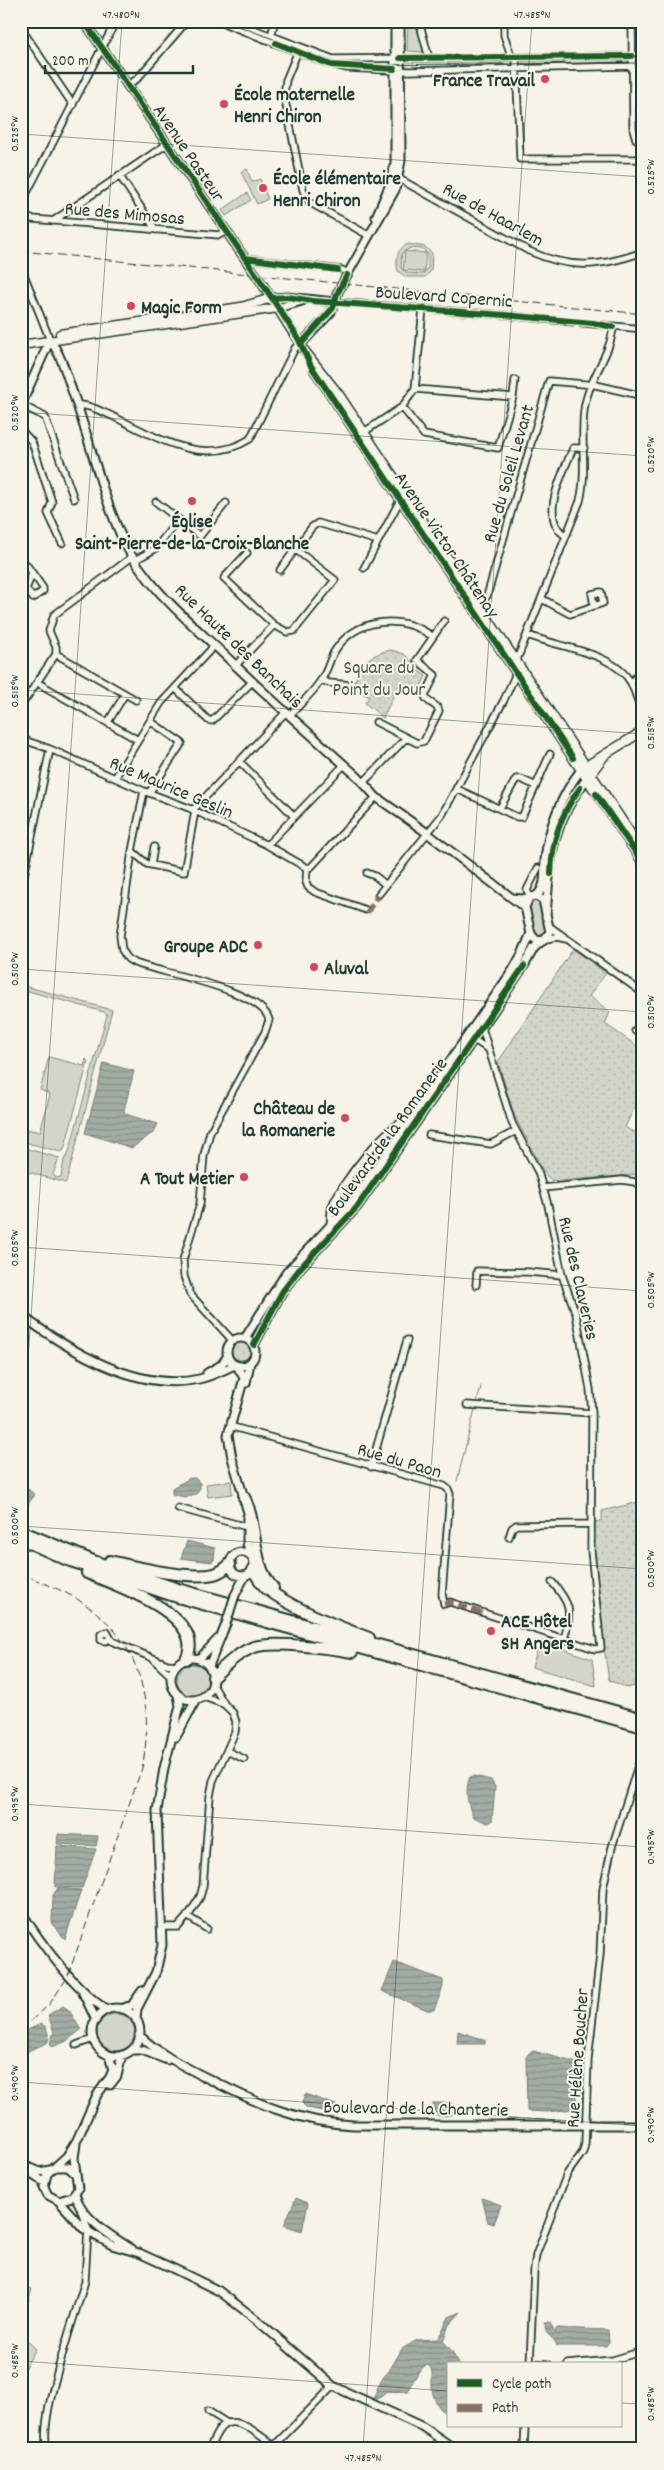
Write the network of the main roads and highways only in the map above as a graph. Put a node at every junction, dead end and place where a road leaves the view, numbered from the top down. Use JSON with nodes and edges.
{"nodes":[{"id":1,"x":84,"y":21,"type":"edge"},
{"id":2,"x":272,"y":298,"type":"junction"},
{"id":3,"x":278,"y":308,"type":"junction"},
{"id":4,"x":49,"y":338,"type":"junction"},
{"id":5,"x":21,"y":340,"type":"edge"},
{"id":6,"x":301,"y":344,"type":"junction"},
{"id":7,"x":21,"y":345,"type":"edge"},
{"id":8,"x":404,"y":499,"type":"junction"},
{"id":9,"x":475,"y":606,"type":"junction"},
{"id":10,"x":643,"y":731,"type":"edge"},
{"id":11,"x":605,"y":755,"type":"junction"},
{"id":12,"x":583,"y":768,"type":"junction"},
{"id":13,"x":589,"y":777,"type":"junction"},
{"id":14,"x":643,"y":852,"type":"edge"},
{"id":15,"x":643,"y":863,"type":"edge"},
{"id":16,"x":244,"y":1497,"type":"road end"},
{"id":17,"x":21,"y":1531,"type":"edge"},
{"id":18,"x":21,"y":1539,"type":"edge"},
{"id":19,"x":65,"y":1554,"type":"junction"},
{"id":20,"x":232,"y":1569,"type":"road end"},
{"id":21,"x":249,"y":1573,"type":"road end"},
{"id":22,"x":292,"y":1603,"type":"junction"},
{"id":23,"x":186,"y":1658,"type":"road end"},
{"id":24,"x":400,"y":1660,"type":"junction"},
{"id":25,"x":467,"y":1672,"type":"junction"},
{"id":26,"x":213,"y":1681,"type":"road end"},
{"id":27,"x":643,"y":1719,"type":"edge"},
{"id":28,"x":643,"y":1727,"type":"edge"}],
"edges":[{"from":1,"to":2,"type":"main road","name":"Avenue Pasteur","bridge":true},
{"from":2,"to":3,"type":"main road","name":"Avenue Victor Châtenay"},
{"from":2,"to":4,"type":"main road"},
{"from":3,"to":4,"type":"main road"},
{"from":3,"to":6,"type":"main road","name":"Avenue Victor Châtenay"},
{"from":4,"to":5,"type":"main road"},
{"from":4,"to":7,"type":"main road"},
{"from":6,"to":8,"type":"main road","name":"Avenue Victor Châtenay"},
{"from":6,"to":8,"type":"main road","name":"Avenue Victor Châtenay"},
{"from":8,"to":9,"type":"main road","name":"Avenue Victor Châtenay"},
{"from":9,"to":12,"type":"main road","name":"Avenue Victor Châtenay"},
{"from":9,"to":12,"type":"main road","name":"Avenue Victor Châtenay"},
{"from":10,"to":11,"type":"main road"},
{"from":11,"to":12,"type":"main road"},
{"from":11,"to":13,"type":"main road"},
{"from":12,"to":13,"type":"main road","name":"Avenue Victor Châtenay"},
{"from":13,"to":14,"type":"main road","name":"Avenue Victor Châtenay"},
{"from":13,"to":15,"type":"main road","name":"Avenue Victor Châtenay"},
{"from":16,"to":22,"type":"highway"},
{"from":17,"to":19,"type":"highway"},
{"from":18,"to":19,"type":"highway"},
{"from":19,"to":20,"type":"highway"},
{"from":19,"to":23,"type":"highway"},
{"from":19,"to":24,"type":"highway"},
{"from":19,"to":25,"type":"highway"},
{"from":21,"to":22,"type":"highway"},
{"from":22,"to":25,"type":"highway"},
{"from":24,"to":26,"type":"highway"},
{"from":24,"to":28,"type":"highway"},
{"from":25,"to":27,"type":"highway"}]}
